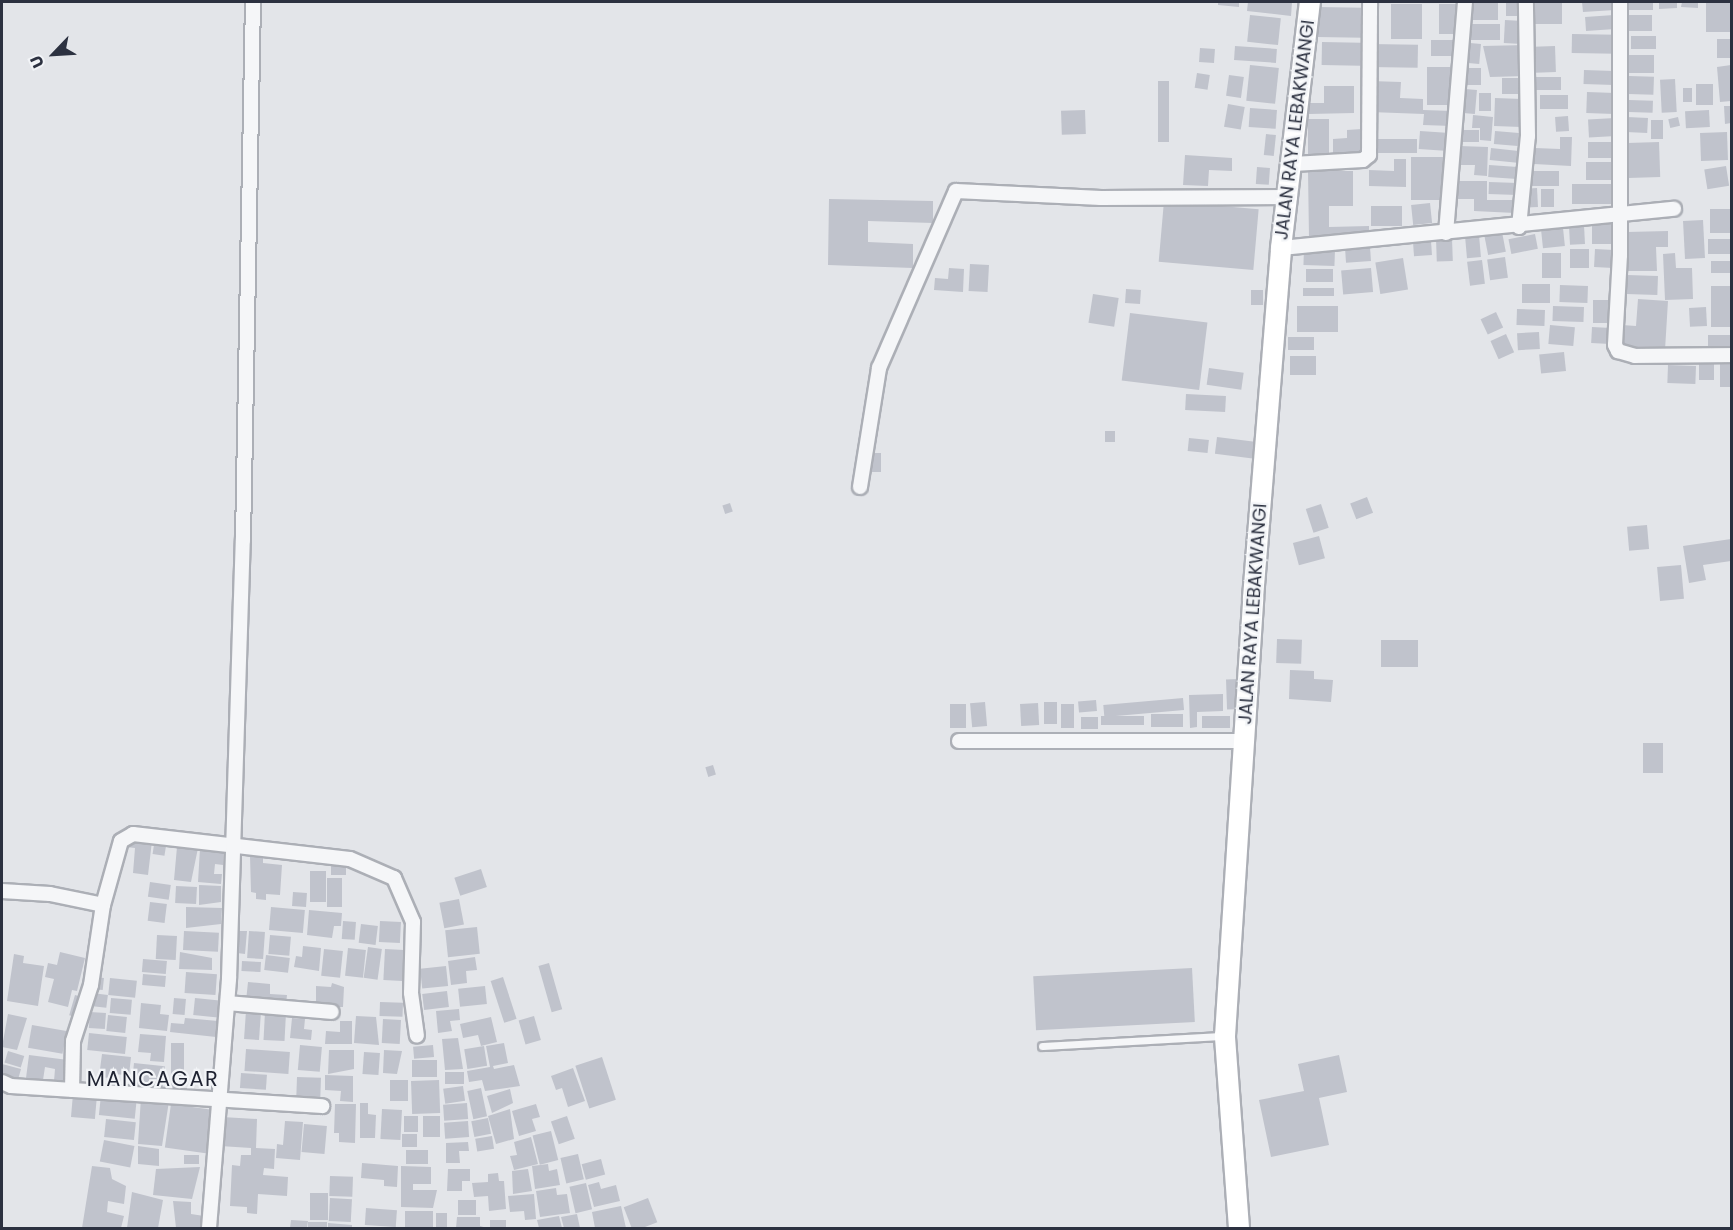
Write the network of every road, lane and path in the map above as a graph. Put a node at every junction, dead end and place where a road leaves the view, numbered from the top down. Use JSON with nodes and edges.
{"nodes":[{"id":1,"x":253,"y":2,"type":"edge"},
{"id":2,"x":1310,"y":2,"type":"edge"},
{"id":3,"x":1370,"y":2,"type":"edge"},
{"id":4,"x":1465,"y":2,"type":"edge"},
{"id":5,"x":1526,"y":2,"type":"edge"},
{"id":6,"x":1620,"y":2,"type":"edge"},
{"id":7,"x":1293,"y":164,"type":"junction"},
{"id":8,"x":1290,"y":197,"type":"junction"},
{"id":9,"x":1674,"y":209,"type":"dead end"},
{"id":10,"x":1620,"y":216,"type":"junction"},
{"id":11,"x":1519,"y":226,"type":"junction"},
{"id":12,"x":1446,"y":233,"type":"junction"},
{"id":13,"x":1281,"y":248,"type":"junction"},
{"id":14,"x":1731,"y":355,"type":"edge"},
{"id":15,"x":860,"y":487,"type":"dead end"},
{"id":16,"x":959,"y":741,"type":"dead end"},
{"id":17,"x":1245,"y":741,"type":"junction"},
{"id":18,"x":231,"y":845,"type":"junction"},
{"id":19,"x":2,"y":891,"type":"edge"},
{"id":20,"x":103,"y":905,"type":"junction"},
{"id":21,"x":228,"y":1003,"type":"junction"},
{"id":22,"x":332,"y":1012,"type":"dead end"},
{"id":23,"x":417,"y":1036,"type":"dead end"},
{"id":24,"x":1225,"y":1036,"type":"junction"},
{"id":25,"x":1042,"y":1046,"type":"dead end"},
{"id":26,"x":2,"y":1082,"type":"edge"},
{"id":27,"x":72,"y":1090,"type":"junction"},
{"id":28,"x":219,"y":1099,"type":"junction"},
{"id":29,"x":322,"y":1106,"type":"dead end"},
{"id":30,"x":209,"y":1228,"type":"edge"},
{"id":31,"x":1239,"y":1228,"type":"edge"}],
"edges":[{"from":1,"to":18,"type":"street"},
{"from":2,"to":7,"type":"main road","name":"JALAN RAYA LEBAKWANGI"},
{"from":3,"to":7,"type":"street"},
{"from":4,"to":12,"type":"street"},
{"from":5,"to":11,"type":"street"},
{"from":6,"to":10,"type":"street"},
{"from":7,"to":8,"type":"main road","name":"JALAN RAYA LEBAKWANGI"},
{"from":8,"to":13,"type":"main road","name":"JALAN RAYA LEBAKWANGI"},
{"from":8,"to":15,"type":"street"},
{"from":9,"to":10,"type":"street"},
{"from":10,"to":11,"type":"street"},
{"from":10,"to":14,"type":"street"},
{"from":11,"to":12,"type":"street"},
{"from":12,"to":13,"type":"street"},
{"from":13,"to":17,"type":"main road","name":"JALAN RAYA LEBAKWANGI"},
{"from":16,"to":17,"type":"street"},
{"from":17,"to":24,"type":"main road","name":"JALAN RAYA LEBAKWANGI"},
{"from":18,"to":20,"type":"street"},
{"from":18,"to":21,"type":"street"},
{"from":18,"to":23,"type":"street"},
{"from":19,"to":20,"type":"street"},
{"from":20,"to":27,"type":"street"},
{"from":21,"to":22,"type":"street"},
{"from":21,"to":28,"type":"street"},
{"from":24,"to":25,"type":"lane"},
{"from":24,"to":31,"type":"main road","name":"JALAN RAYA LEBAKWANGI"},
{"from":26,"to":27,"type":"street"},
{"from":27,"to":28,"type":"street"},
{"from":28,"to":29,"type":"street"},
{"from":28,"to":30,"type":"street"}]}
